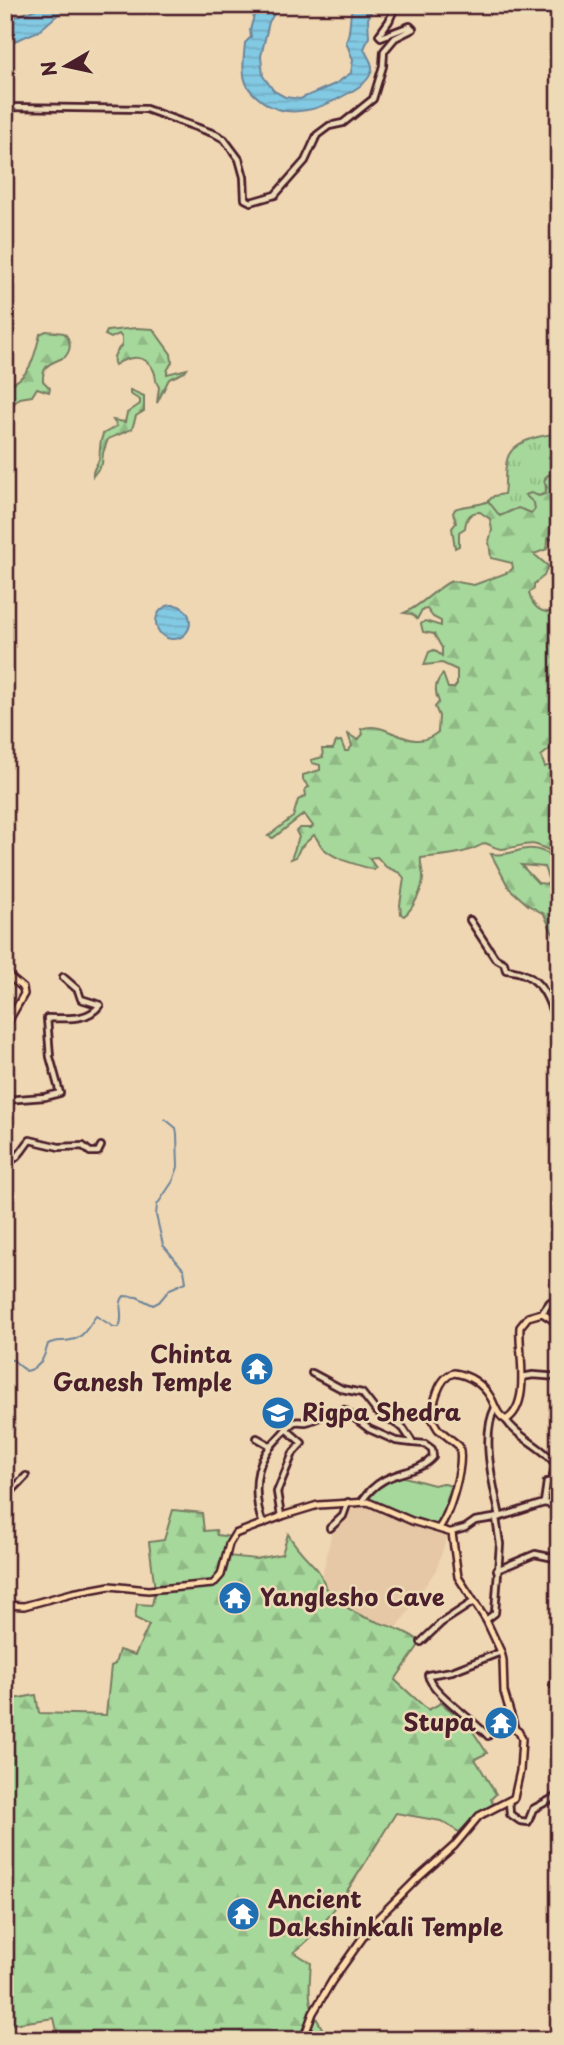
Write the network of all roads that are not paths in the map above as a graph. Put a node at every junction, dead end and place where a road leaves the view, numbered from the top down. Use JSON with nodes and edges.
{"nodes":[{"id":1,"x":396,"y":5,"type":"edge"},
{"id":2,"x":5,"y":107,"type":"edge"},
{"id":3,"x":470,"y":920,"type":"dead end"},
{"id":4,"x":5,"y":974,"type":"edge"},
{"id":5,"x":63,"y":977,"type":"dead end"},
{"id":6,"x":5,"y":1027,"type":"edge"},
{"id":7,"x":559,"y":1034,"type":"edge"},
{"id":8,"x":5,"y":1100,"type":"edge"},
{"id":9,"x":102,"y":1146,"type":"dead end"},
{"id":10,"x":5,"y":1162,"type":"edge"},
{"id":11,"x":559,"y":1298,"type":"edge"},
{"id":12,"x":542,"y":1313,"type":"junction"},
{"id":13,"x":559,"y":1324,"type":"edge"},
{"id":14,"x":312,"y":1373,"type":"dead end"},
{"id":15,"x":522,"y":1377,"type":"junction"},
{"id":16,"x":559,"y":1377,"type":"edge"},
{"id":17,"x":495,"y":1408,"type":"junction"},
{"id":18,"x":506,"y":1420,"type":"junction"},
{"id":19,"x":286,"y":1429,"type":"junction"},
{"id":20,"x":257,"y":1438,"type":"dead end"},
{"id":21,"x":413,"y":1443,"type":"junction"},
{"id":22,"x":271,"y":1446,"type":"junction"},
{"id":23,"x":559,"y":1471,"type":"edge"},
{"id":24,"x":26,"y":1476,"type":"dead end"},
{"id":25,"x":5,"y":1498,"type":"edge"},
{"id":26,"x":362,"y":1501,"type":"junction"},
{"id":27,"x":348,"y":1502,"type":"junction"},
{"id":28,"x":544,"y":1503,"type":"junction"},
{"id":29,"x":559,"y":1506,"type":"edge"},
{"id":30,"x":281,"y":1516,"type":"junction"},
{"id":31,"x":498,"y":1517,"type":"junction"},
{"id":32,"x":263,"y":1524,"type":"junction"},
{"id":33,"x":330,"y":1528,"type":"dead end"},
{"id":34,"x":439,"y":1528,"type":"junction"},
{"id":35,"x":451,"y":1532,"type":"junction"},
{"id":36,"x":559,"y":1559,"type":"edge"},
{"id":37,"x":497,"y":1570,"type":"junction"},
{"id":38,"x":473,"y":1602,"type":"junction"},
{"id":39,"x":5,"y":1605,"type":"edge"},
{"id":40,"x":486,"y":1620,"type":"junction"},
{"id":41,"x":421,"y":1642,"type":"dead end"},
{"id":42,"x":501,"y":1652,"type":"junction"},
{"id":43,"x":488,"y":1736,"type":"dead end"},
{"id":44,"x":559,"y":1795,"type":"edge"},
{"id":45,"x":509,"y":1800,"type":"junction"},
{"id":46,"x":303,"y":2040,"type":"edge"}],
"edges":[{"from":1,"to":2,"type":"street"},
{"from":3,"to":7,"type":"street"},
{"from":4,"to":6,"type":"main road"},
{"from":5,"to":8,"type":"street"},
{"from":9,"to":10,"type":"street"},
{"from":11,"to":12,"type":"street"},
{"from":12,"to":13,"type":"main road"},
{"from":12,"to":15,"type":"main road"},
{"from":14,"to":21,"type":"street"},
{"from":15,"to":16,"type":"street"},
{"from":15,"to":18,"type":"main road"},
{"from":17,"to":18,"type":"main road"},
{"from":17,"to":31,"type":"street"},
{"from":17,"to":34,"type":"main road"},
{"from":18,"to":23,"type":"street"},
{"from":19,"to":21,"type":"street"},
{"from":19,"to":22,"type":"street"},
{"from":19,"to":30,"type":"street"},
{"from":20,"to":22,"type":"street"},
{"from":21,"to":26,"type":"street"},
{"from":22,"to":32,"type":"street"},
{"from":23,"to":28,"type":"street"},
{"from":24,"to":25,"type":"street"},
{"from":26,"to":27,"type":"main road"},
{"from":26,"to":34,"type":"main road"},
{"from":27,"to":30,"type":"main road"},
{"from":27,"to":33,"type":"street"},
{"from":28,"to":29,"type":"street"},
{"from":28,"to":31,"type":"street"},
{"from":30,"to":32,"type":"main road"},
{"from":31,"to":35,"type":"street"},
{"from":31,"to":37,"type":"street"},
{"from":32,"to":39,"type":"main road"},
{"from":34,"to":35,"type":"main road"},
{"from":35,"to":38,"type":"main road"},
{"from":36,"to":37,"type":"street"},
{"from":37,"to":40,"type":"street"},
{"from":38,"to":40,"type":"main road"},
{"from":38,"to":41,"type":"street"},
{"from":40,"to":42,"type":"main road"},
{"from":42,"to":43,"type":"street"},
{"from":42,"to":45,"type":"main road"},
{"from":44,"to":45,"type":"street"},
{"from":45,"to":46,"type":"main road"}]}
